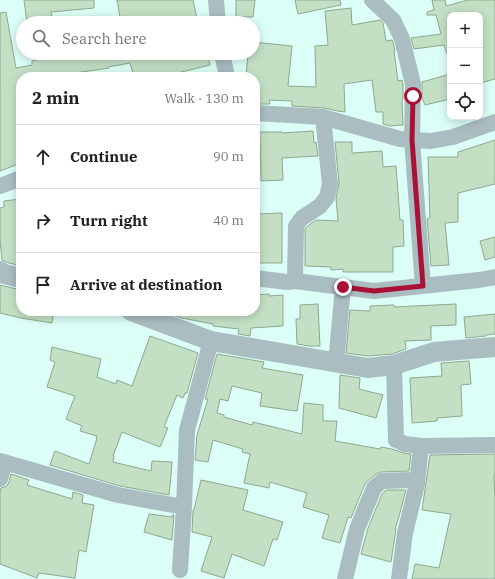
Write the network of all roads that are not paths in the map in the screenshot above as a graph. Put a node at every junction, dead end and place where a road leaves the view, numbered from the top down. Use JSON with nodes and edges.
{"nodes":[{"id":1,"x":216,"y":0,"type":"edge"},
{"id":2,"x":372,"y":0,"type":"edge"},
{"id":3,"x":217,"y":16,"type":"edge"},
{"id":4,"x":223,"y":60,"type":"edge"},
{"id":5,"x":226,"y":72,"type":"edge"},
{"id":6,"x":260,"y":113,"type":"edge"},
{"id":7,"x":323,"y":117,"type":"junction"},
{"id":8,"x":495,"y":122,"type":"edge"},
{"id":9,"x":412,"y":140,"type":"junction"},
{"id":10,"x":16,"y":180,"type":"edge"},
{"id":11,"x":0,"y":186,"type":"edge"},
{"id":12,"x":0,"y":271,"type":"edge"},
{"id":13,"x":16,"y":277,"type":"edge"},
{"id":14,"x":495,"y":277,"type":"edge"},
{"id":15,"x":260,"y":279,"type":"edge"},
{"id":16,"x":295,"y":281,"type":"junction"},
{"id":17,"x":423,"y":286,"type":"junction"},
{"id":18,"x":343,"y":287,"type":"junction"},
{"id":19,"x":144,"y":316,"type":"edge"},
{"id":20,"x":211,"y":341,"type":"junction"},
{"id":21,"x":495,"y":347,"type":"edge"},
{"id":22,"x":336,"y":363,"type":"junction"},
{"id":23,"x":394,"y":365,"type":"junction"},
{"id":24,"x":495,"y":445,"type":"edge"},
{"id":25,"x":421,"y":446,"type":"junction"},
{"id":26,"x":2,"y":462,"type":"edge"},
{"id":27,"x":0,"y":479,"type":"edge"},
{"id":28,"x":417,"y":484,"type":"junction"},
{"id":29,"x":184,"y":507,"type":"junction"},
{"id":30,"x":180,"y":570,"type":"dead end"},
{"id":31,"x":345,"y":579,"type":"edge"},
{"id":32,"x":399,"y":579,"type":"edge"}],
"edges":[{"from":1,"to":3,"type":"street"},
{"from":2,"to":9,"type":"street"},
{"from":4,"to":5,"type":"street"},
{"from":6,"to":7,"type":"street"},
{"from":7,"to":9,"type":"street"},
{"from":7,"to":16,"type":"street"},
{"from":8,"to":9,"type":"street"},
{"from":9,"to":17,"type":"street"},
{"from":10,"to":11,"type":"street"},
{"from":12,"to":13,"type":"street"},
{"from":14,"to":17,"type":"street"},
{"from":15,"to":16,"type":"street"},
{"from":16,"to":18,"type":"street"},
{"from":17,"to":18,"type":"street"},
{"from":18,"to":22,"type":"street"},
{"from":19,"to":20,"type":"street"},
{"from":20,"to":22,"type":"street"},
{"from":20,"to":29,"type":"street"},
{"from":21,"to":23,"type":"street"},
{"from":22,"to":23,"type":"street"},
{"from":23,"to":25,"type":"street"},
{"from":24,"to":25,"type":"street"},
{"from":25,"to":28,"type":"street"},
{"from":26,"to":27,"type":"street"},
{"from":26,"to":29,"type":"street"},
{"from":28,"to":31,"type":"street"},
{"from":28,"to":32,"type":"street"},
{"from":29,"to":30,"type":"street"}]}
